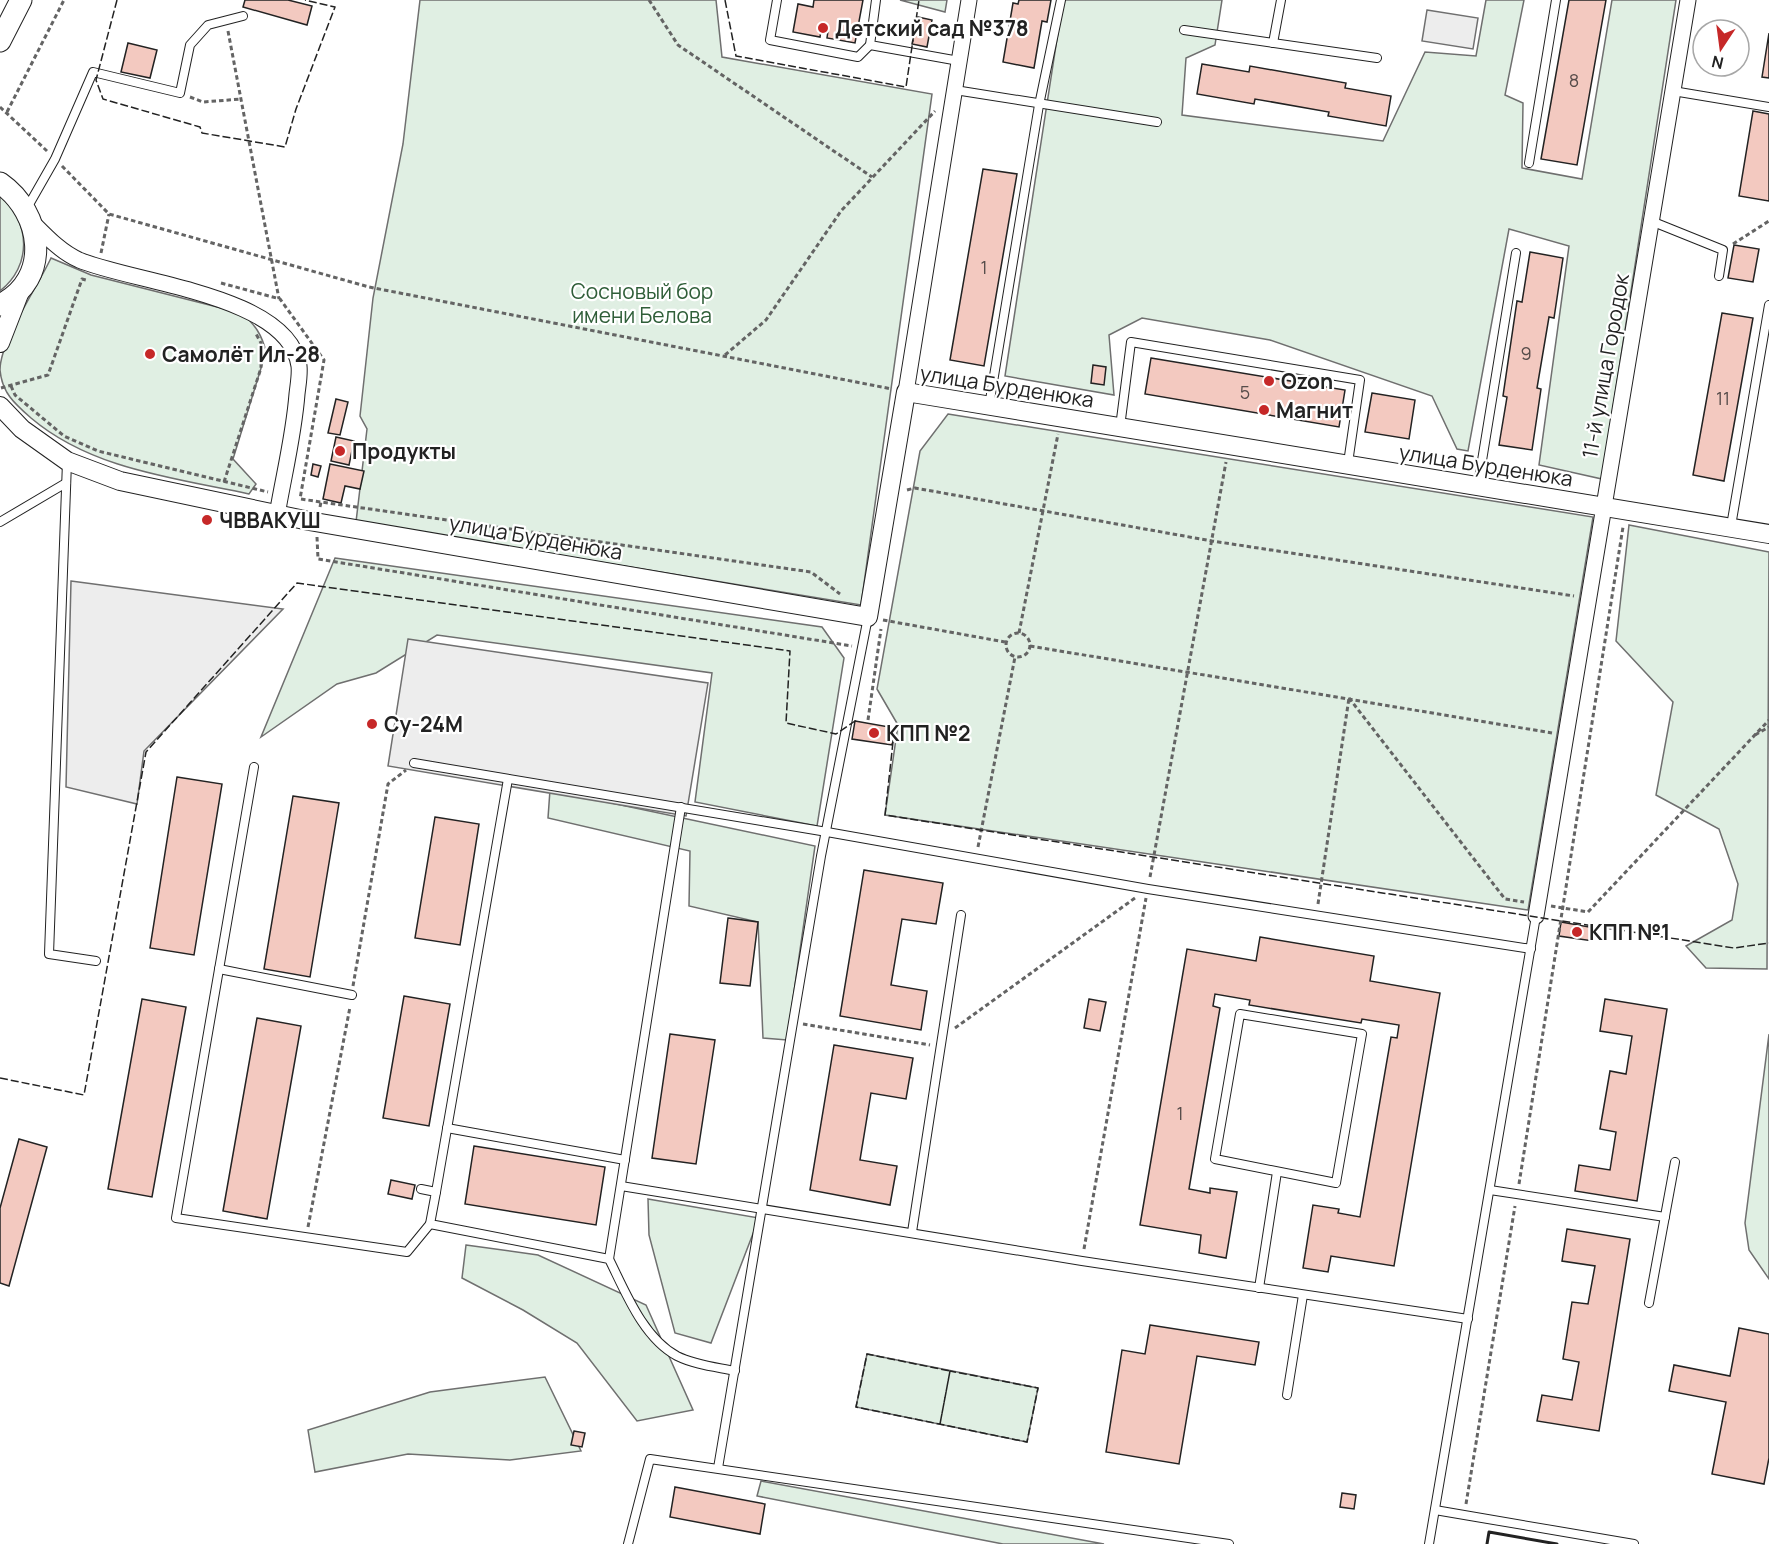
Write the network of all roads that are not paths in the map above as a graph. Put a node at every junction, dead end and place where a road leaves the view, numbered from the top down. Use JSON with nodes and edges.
{"nodes":[{"id":1,"x":21,"y":0,"type":"edge"},
{"id":2,"x":777,"y":0,"type":"edge"},
{"id":3,"x":876,"y":0,"type":"edge"},
{"id":4,"x":969,"y":0,"type":"edge"},
{"id":5,"x":1061,"y":0,"type":"edge"},
{"id":6,"x":1281,"y":0,"type":"edge"},
{"id":7,"x":1556,"y":0,"type":"edge"},
{"id":8,"x":1688,"y":0,"type":"edge"},
{"id":9,"x":243,"y":16,"type":"dead end"},
{"id":10,"x":1184,"y":30,"type":"dead end"},
{"id":11,"x":0,"y":41,"type":"edge"},
{"id":12,"x":1273,"y":43,"type":"junction"},
{"id":13,"x":870,"y":45,"type":"junction"},
{"id":14,"x":1377,"y":58,"type":"dead end"},
{"id":15,"x":959,"y":61,"type":"junction"},
{"id":16,"x":954,"y":90,"type":"junction"},
{"id":17,"x":1673,"y":90,"type":"junction"},
{"id":18,"x":1039,"y":105,"type":"junction"},
{"id":19,"x":1769,"y":107,"type":"edge"},
{"id":20,"x":1157,"y":122,"type":"dead end"},
{"id":21,"x":1529,"y":163,"type":"dead end"},
{"id":22,"x":0,"y":169,"type":"edge"},
{"id":23,"x":0,"y":183,"type":"edge"},
{"id":24,"x":26,"y":210,"type":"junction"},
{"id":25,"x":1651,"y":221,"type":"junction"},
{"id":26,"x":1516,"y":253,"type":"dead end"},
{"id":27,"x":1719,"y":276,"type":"dead end"},
{"id":28,"x":21,"y":289,"type":"junction"},
{"id":29,"x":0,"y":305,"type":"edge"},
{"id":30,"x":1769,"y":307,"type":"edge"},
{"id":31,"x":0,"y":343,"type":"edge"},
{"id":32,"x":906,"y":392,"type":"junction"},
{"id":33,"x":989,"y":406,"type":"junction"},
{"id":34,"x":0,"y":407,"type":"edge"},
{"id":35,"x":1120,"y":427,"type":"junction"},
{"id":36,"x":67,"y":461,"type":"junction"},
{"id":37,"x":1348,"y":465,"type":"junction"},
{"id":38,"x":66,"y":483,"type":"junction"},
{"id":39,"x":1477,"y":486,"type":"junction"},
{"id":40,"x":1602,"y":507,"type":"junction"},
{"id":41,"x":277,"y":515,"type":"junction"},
{"id":42,"x":0,"y":522,"type":"edge"},
{"id":43,"x":1730,"y":528,"type":"junction"},
{"id":44,"x":1769,"y":534,"type":"edge"},
{"id":45,"x":868,"y":616,"type":"junction"},
{"id":46,"x":414,"y":763,"type":"dead end"},
{"id":47,"x":254,"y":767,"type":"dead end"},
{"id":48,"x":508,"y":779,"type":"junction"},
{"id":49,"x":681,"y":807,"type":"junction"},
{"id":50,"x":826,"y":831,"type":"junction"},
{"id":51,"x":961,"y":915,"type":"dead end"},
{"id":52,"x":1536,"y":916,"type":"joint"},
{"id":53,"x":1531,"y":949,"type":"junction"},
{"id":54,"x":96,"y":961,"type":"dead end"},
{"id":55,"x":219,"y":969,"type":"junction"},
{"id":56,"x":352,"y":995,"type":"dead end"},
{"id":57,"x":447,"y":1128,"type":"junction"},
{"id":58,"x":625,"y":1160,"type":"junction"},
{"id":59,"x":1675,"y":1162,"type":"dead end"},
{"id":60,"x":1277,"y":1172,"type":"junction"},
{"id":61,"x":621,"y":1186,"type":"junction"},
{"id":62,"x":421,"y":1189,"type":"dead end"},
{"id":63,"x":1490,"y":1190,"type":"junction"},
{"id":64,"x":436,"y":1192,"type":"junction"},
{"id":65,"x":762,"y":1208,"type":"junction"},
{"id":66,"x":1665,"y":1217,"type":"junction"},
{"id":67,"x":430,"y":1224,"type":"junction"},
{"id":68,"x":912,"y":1232,"type":"junction"},
{"id":69,"x":609,"y":1259,"type":"junction"},
{"id":70,"x":1259,"y":1288,"type":"junction"},
{"id":71,"x":1303,"y":1295,"type":"junction"},
{"id":72,"x":1650,"y":1304,"type":"dead end"},
{"id":73,"x":1468,"y":1319,"type":"junction"},
{"id":74,"x":735,"y":1371,"type":"junction"},
{"id":75,"x":1287,"y":1395,"type":"dead end"},
{"id":76,"x":718,"y":1468,"type":"junction"},
{"id":77,"x":1435,"y":1510,"type":"junction"},
{"id":78,"x":628,"y":1544,"type":"edge"},
{"id":79,"x":1226,"y":1544,"type":"edge"},
{"id":80,"x":1429,"y":1544,"type":"edge"},
{"id":81,"x":1634,"y":1544,"type":"edge"}],
"edges":[{"from":1,"to":11,"type":"main road"},
{"from":2,"to":13,"type":"lane"},
{"from":3,"to":13,"type":"lane"},
{"from":4,"to":15,"type":"street"},
{"from":5,"to":18,"type":"lane"},
{"from":6,"to":12,"type":"lane"},
{"from":7,"to":21,"type":"lane"},
{"from":8,"to":17,"type":"street","name":"11-й улица Городок"},
{"from":9,"to":24,"type":"lane"},
{"from":10,"to":12,"type":"lane"},
{"from":12,"to":14,"type":"lane"},
{"from":13,"to":15,"type":"lane"},
{"from":15,"to":16,"type":"street"},
{"from":16,"to":18,"type":"lane"},
{"from":16,"to":32,"type":"street"},
{"from":17,"to":19,"type":"lane"},
{"from":17,"to":25,"type":"street","name":"11-й улица Городок"},
{"from":18,"to":20,"type":"lane"},
{"from":18,"to":33,"type":"lane"},
{"from":22,"to":24,"type":"main road"},
{"from":23,"to":24,"type":"main road"},
{"from":24,"to":28,"type":"main road"},
{"from":24,"to":41,"type":"street"},
{"from":25,"to":27,"type":"lane"},
{"from":25,"to":40,"type":"street","name":"11-й улица Городок"},
{"from":26,"to":39,"type":"lane"},
{"from":28,"to":29,"type":"main road"},
{"from":28,"to":31,"type":"street"},
{"from":30,"to":43,"type":"lane"},
{"from":32,"to":33,"type":"street","name":"улица Бурденюка"},
{"from":32,"to":45,"type":"street","name":"улица Бурденюка"},
{"from":33,"to":35,"type":"street","name":"улица Бурденюка"},
{"from":34,"to":36,"type":"street","name":"улица Бурденюка"},
{"from":35,"to":37,"type":"street","name":"улица Бурденюка"},
{"from":35,"to":37,"type":"lane"},
{"from":36,"to":38,"type":"lane"},
{"from":36,"to":41,"type":"street","name":"улица Бурденюка"},
{"from":37,"to":39,"type":"street","name":"улица Бурденюка"},
{"from":38,"to":42,"type":"lane"},
{"from":38,"to":54,"type":"lane"},
{"from":39,"to":40,"type":"street","name":"улица Бурденюка"},
{"from":40,"to":43,"type":"street","name":"улица Бурденюка"},
{"from":40,"to":52,"type":"street","name":"11-й улица Городок"},
{"from":41,"to":45,"type":"street","name":"улица Бурденюка"},
{"from":43,"to":44,"type":"street","name":"улица Бурденюка"},
{"from":45,"to":50,"type":"lane"},
{"from":46,"to":48,"type":"lane"},
{"from":47,"to":55,"type":"lane"},
{"from":48,"to":49,"type":"lane"},
{"from":48,"to":57,"type":"lane"},
{"from":49,"to":50,"type":"lane"},
{"from":49,"to":58,"type":"lane"},
{"from":50,"to":53,"type":"lane"},
{"from":50,"to":65,"type":"lane"},
{"from":51,"to":68,"type":"lane"},
{"from":52,"to":53,"type":"lane"},
{"from":53,"to":63,"type":"lane"},
{"from":55,"to":56,"type":"lane"},
{"from":55,"to":67,"type":"lane"},
{"from":57,"to":58,"type":"lane"},
{"from":57,"to":64,"type":"lane"},
{"from":58,"to":61,"type":"lane"},
{"from":59,"to":66,"type":"lane"},
{"from":60,"to":60,"type":"lane"},
{"from":60,"to":70,"type":"lane"},
{"from":61,"to":65,"type":"lane"},
{"from":61,"to":69,"type":"lane"},
{"from":62,"to":64,"type":"lane"},
{"from":63,"to":66,"type":"lane"},
{"from":63,"to":73,"type":"lane"},
{"from":64,"to":67,"type":"lane"},
{"from":65,"to":68,"type":"lane"},
{"from":65,"to":74,"type":"lane"},
{"from":66,"to":72,"type":"lane"},
{"from":67,"to":69,"type":"lane"},
{"from":68,"to":70,"type":"lane"},
{"from":69,"to":74,"type":"lane"},
{"from":70,"to":71,"type":"lane"},
{"from":71,"to":73,"type":"lane"},
{"from":71,"to":75,"type":"lane"},
{"from":73,"to":77,"type":"lane"},
{"from":74,"to":76,"type":"lane"},
{"from":76,"to":78,"type":"lane"},
{"from":76,"to":79,"type":"lane"},
{"from":77,"to":80,"type":"lane"},
{"from":77,"to":81,"type":"lane"}]}
